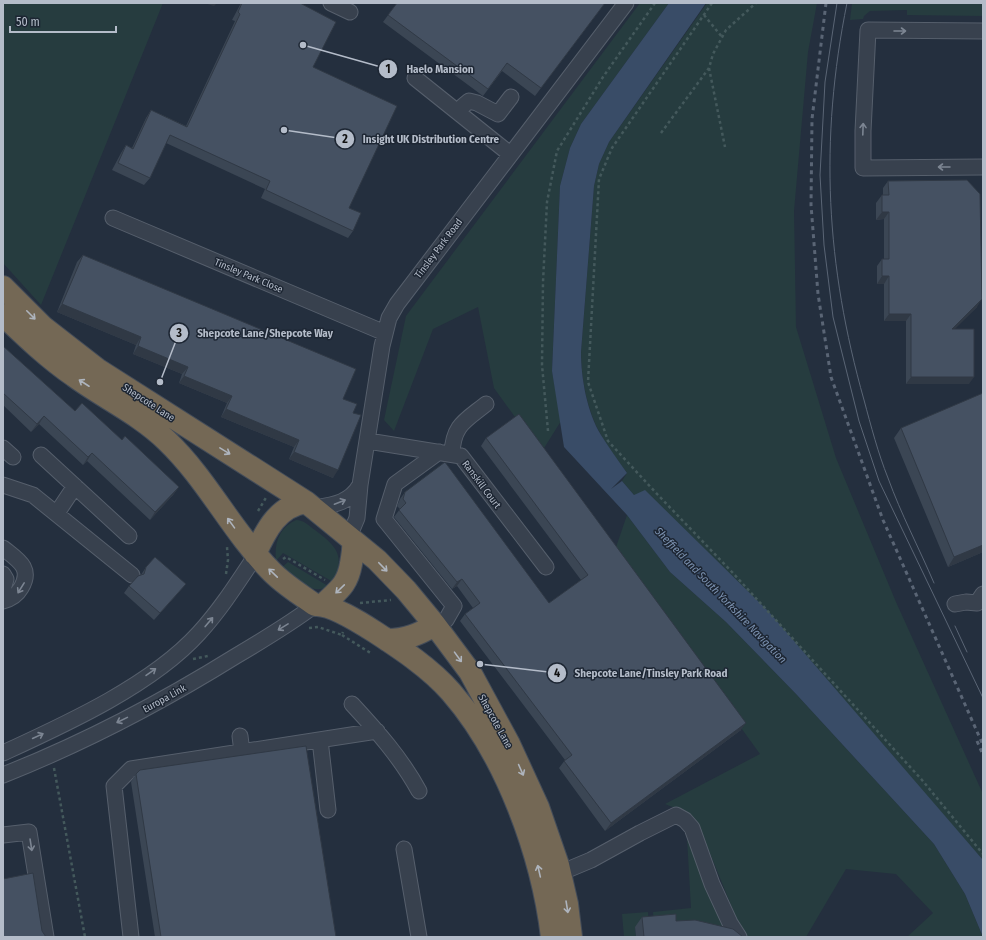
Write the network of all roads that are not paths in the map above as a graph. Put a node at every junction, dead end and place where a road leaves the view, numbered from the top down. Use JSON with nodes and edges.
{"nodes":[{"id":1,"x":331,"y":3,"type":"edge"},
{"id":2,"x":626,"y":3,"type":"edge"},
{"id":3,"x":350,"y":12,"type":"dead end"},
{"id":4,"x":983,"y":31,"type":"edge"},
{"id":5,"x":416,"y":78,"type":"dead end"},
{"id":6,"x":511,"y":97,"type":"dead end"},
{"id":7,"x":459,"y":113,"type":"junction"},
{"id":8,"x":510,"y":154,"type":"junction"},
{"id":9,"x":983,"y":167,"type":"edge"},
{"id":10,"x":113,"y":218,"type":"dead end"},
{"id":11,"x":3,"y":287,"type":"edge"},
{"id":12,"x":3,"y":315,"type":"edge"},
{"id":13,"x":385,"y":333,"type":"junction"},
{"id":14,"x":114,"y":391,"type":"junction"},
{"id":15,"x":486,"y":404,"type":"dead end"},
{"id":16,"x":368,"y":441,"type":"junction"},
{"id":17,"x":445,"y":453,"type":"junction"},
{"id":18,"x":41,"y":455,"type":"dead end"},
{"id":19,"x":3,"y":485,"type":"edge"},
{"id":20,"x":360,"y":485,"type":"junction"},
{"id":21,"x":75,"y":486,"type":"junction"},
{"id":22,"x":310,"y":505,"type":"junction"},
{"id":23,"x":57,"y":513,"type":"junction"},
{"id":24,"x":130,"y":536,"type":"dead end"},
{"id":25,"x":351,"y":539,"type":"junction"},
{"id":26,"x":3,"y":548,"type":"edge"},
{"id":27,"x":256,"y":554,"type":"junction"},
{"id":28,"x":546,"y":567,"type":"dead end"},
{"id":29,"x":3,"y":574,"type":"edge"},
{"id":30,"x":132,"y":575,"type":"dead end"},
{"id":31,"x":3,"y":589,"type":"edge"},
{"id":32,"x":983,"y":594,"type":"edge"},
{"id":33,"x":3,"y":600,"type":"edge"},
{"id":34,"x":955,"y":604,"type":"dead end"},
{"id":35,"x":319,"y":605,"type":"junction"},
{"id":36,"x":436,"y":626,"type":"junction"},
{"id":37,"x":387,"y":640,"type":"junction"},
{"id":38,"x":352,"y":704,"type":"dead end"},
{"id":39,"x":377,"y":731,"type":"junction"},
{"id":40,"x":240,"y":736,"type":"dead end"},
{"id":41,"x":320,"y":740,"type":"junction"},
{"id":42,"x":500,"y":748,"type":"junction"},
{"id":43,"x":242,"y":752,"type":"junction"},
{"id":44,"x":3,"y":753,"type":"edge"},
{"id":45,"x":3,"y":775,"type":"edge"},
{"id":46,"x":418,"y":792,"type":"dead end"},
{"id":47,"x":328,"y":810,"type":"dead end"},
{"id":48,"x":3,"y":835,"type":"edge"},
{"id":49,"x":404,"y":849,"type":"dead end"},
{"id":50,"x":560,"y":873,"type":"junction"},
{"id":51,"x":46,"y":937,"type":"edge"},
{"id":52,"x":131,"y":937,"type":"edge"},
{"id":53,"x":419,"y":937,"type":"edge"},
{"id":54,"x":552,"y":937,"type":"edge"},
{"id":55,"x":571,"y":937,"type":"edge"},
{"id":56,"x":739,"y":937,"type":"edge"}],
"edges":[{"from":1,"to":3,"type":"street"},
{"from":2,"to":8,"type":"street","name":"Tinsley Park Road"},
{"from":9,"to":4,"type":"street","one_way":true},
{"from":5,"to":7,"type":"street"},
{"from":6,"to":7,"type":"street"},
{"from":7,"to":8,"type":"street"},
{"from":8,"to":13,"type":"street","name":"Tinsley Park Road"},
{"from":10,"to":13,"type":"street","name":"Tinsley Park Close"},
{"from":11,"to":14,"type":"highway","name":"Shepcote Lane","one_way":true},
{"from":14,"to":12,"type":"highway","name":"Shepcote Lane","one_way":true},
{"from":13,"to":16,"type":"street","name":"Tinsley Park Road"},
{"from":14,"to":22,"type":"highway","name":"Shepcote Lane","one_way":true},
{"from":27,"to":14,"type":"highway","name":"Shepcote Lane","one_way":true},
{"from":15,"to":17,"type":"street"},
{"from":16,"to":17,"type":"street","name":"Ranskill Court"},
{"from":16,"to":20,"type":"street","name":"Tinsley Park Road"},
{"from":17,"to":28,"type":"street","name":"Ranskill Court"},
{"from":17,"to":36,"type":"street"},
{"from":18,"to":21,"type":"street"},
{"from":19,"to":23,"type":"street"},
{"from":22,"to":20,"type":"street","one_way":true},
{"from":20,"to":25,"type":"street","name":"Tinsley Park Road"},
{"from":21,"to":23,"type":"street"},
{"from":21,"to":24,"type":"street"},
{"from":22,"to":25,"type":"highway","name":"Shepcote Lane"},
{"from":22,"to":27,"type":"highway"},
{"from":23,"to":30,"type":"street"},
{"from":25,"to":35,"type":"highway","one_way":true},
{"from":25,"to":36,"type":"highway","name":"Shepcote Lane","one_way":true},
{"from":26,"to":33,"type":"street","one_way":true},
{"from":35,"to":27,"type":"highway","name":"Shepcote Lane","one_way":true},
{"from":44,"to":27,"type":"street","one_way":true},
{"from":29,"to":31,"type":"street"},
{"from":32,"to":34,"type":"street"},
{"from":35,"to":37,"type":"highway","name":"Shepcote Lane"},
{"from":35,"to":45,"type":"street","name":"Europa Link","one_way":true},
{"from":36,"to":37,"type":"highway"},
{"from":36,"to":42,"type":"highway","name":"Shepcote Lane","one_way":true},
{"from":37,"to":42,"type":"highway","name":"Shepcote Lane"},
{"from":38,"to":39,"type":"street"},
{"from":39,"to":41,"type":"street"},
{"from":39,"to":46,"type":"street"},
{"from":40,"to":43,"type":"street"},
{"from":41,"to":43,"type":"street"},
{"from":41,"to":47,"type":"street"},
{"from":42,"to":50,"type":"highway","name":"Shepcote Lane","one_way":true},
{"from":54,"to":42,"type":"highway","name":"Shepcote Lane","one_way":true},
{"from":43,"to":52,"type":"street"},
{"from":48,"to":51,"type":"street","one_way":true},
{"from":49,"to":53,"type":"street"},
{"from":50,"to":55,"type":"highway","name":"Shepcote Lane","one_way":true},
{"from":50,"to":56,"type":"street"}]}
